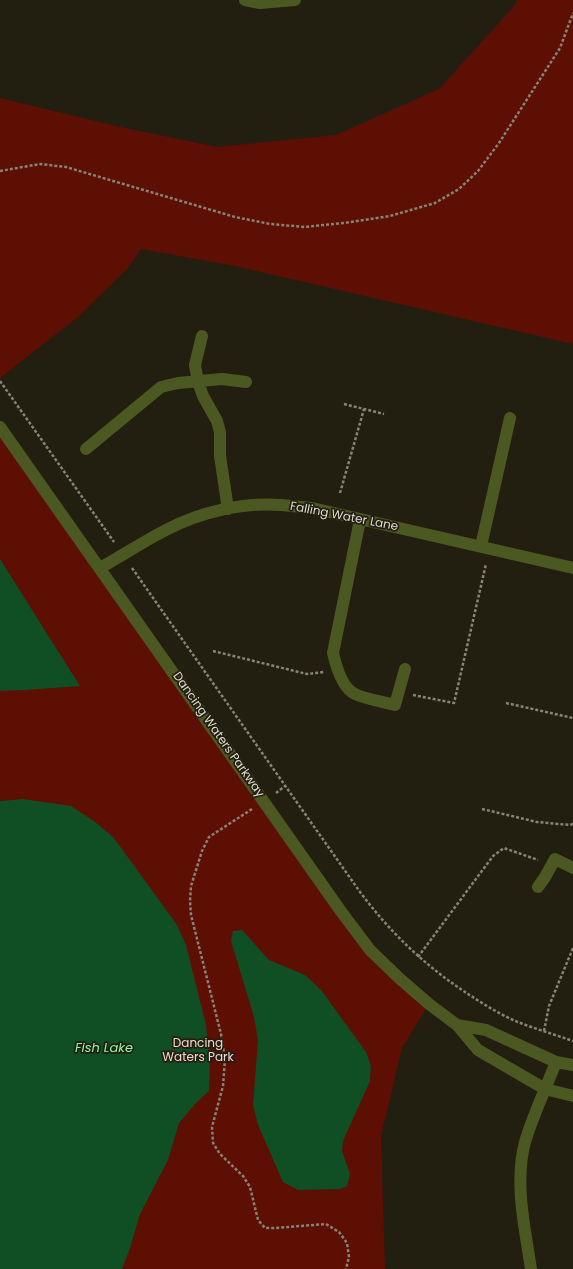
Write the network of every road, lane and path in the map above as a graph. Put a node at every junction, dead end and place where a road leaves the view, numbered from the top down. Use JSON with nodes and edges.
{"nodes":[{"id":1,"x":245,"y":0,"type":"edge"},
{"id":2,"x":295,"y":0,"type":"edge"},
{"id":3,"x":573,"y":13,"type":"edge"},
{"id":4,"x":0,"y":171,"type":"edge"},
{"id":5,"x":202,"y":336,"type":"dead end"},
{"id":6,"x":0,"y":381,"type":"edge"},
{"id":7,"x":198,"y":382,"type":"junction"},
{"id":8,"x":246,"y":382,"type":"dead end"},
{"id":9,"x":344,"y":404,"type":"dead end"},
{"id":10,"x":364,"y":409,"type":"junction"},
{"id":11,"x":384,"y":414,"type":"dead end"},
{"id":12,"x":510,"y":418,"type":"dead end"},
{"id":13,"x":0,"y":426,"type":"edge"},
{"id":14,"x":86,"y":449,"type":"dead end"},
{"id":15,"x":340,"y":493,"type":"dead end"},
{"id":16,"x":228,"y":509,"type":"junction"},
{"id":17,"x":360,"y":520,"type":"junction"},
{"id":18,"x":486,"y":547,"type":"junction"},
{"id":19,"x":123,"y":555,"type":"junction"},
{"id":20,"x":100,"y":568,"type":"junction"},
{"id":21,"x":573,"y":568,"type":"edge"},
{"id":22,"x":213,"y":651,"type":"dead end"},
{"id":23,"x":404,"y":669,"type":"dead end"},
{"id":24,"x":337,"y":671,"type":"junction"},
{"id":25,"x":398,"y":692,"type":"junction"},
{"id":26,"x":506,"y":703,"type":"dead end"},
{"id":27,"x":573,"y":718,"type":"edge"},
{"id":28,"x":285,"y":786,"type":"junction"},
{"id":29,"x":264,"y":801,"type":"junction"},
{"id":30,"x":482,"y":809,"type":"dead end"},
{"id":31,"x":573,"y":824,"type":"edge"},
{"id":32,"x":552,"y":865,"type":"junction"},
{"id":33,"x":573,"y":868,"type":"edge"},
{"id":34,"x":538,"y":887,"type":"dead end"},
{"id":35,"x":573,"y":948,"type":"edge"},
{"id":36,"x":418,"y":957,"type":"junction"},
{"id":37,"x":457,"y":1025,"type":"junction"},
{"id":38,"x":544,"y":1031,"type":"junction"},
{"id":39,"x":573,"y":1040,"type":"edge"},
{"id":40,"x":556,"y":1062,"type":"junction"},
{"id":41,"x":573,"y":1065,"type":"edge"},
{"id":42,"x":545,"y":1089,"type":"junction"},
{"id":43,"x":573,"y":1096,"type":"edge"},
{"id":44,"x":346,"y":1269,"type":"edge"},
{"id":45,"x":531,"y":1269,"type":"edge"}],
"edges":[{"from":1,"to":2,"type":"street"},
{"from":3,"to":4,"type":"path"},
{"from":5,"to":7,"type":"street"},
{"from":6,"to":19,"type":"path"},
{"from":7,"to":8,"type":"street"},
{"from":7,"to":14,"type":"street"},
{"from":7,"to":16,"type":"street"},
{"from":9,"to":10,"type":"path"},
{"from":10,"to":11,"type":"path"},
{"from":10,"to":15,"type":"path"},
{"from":12,"to":18,"type":"street"},
{"from":13,"to":20,"type":"street","name":"Dancing Waters Parkway"},
{"from":16,"to":17,"type":"street","name":"Falling Water Lane"},
{"from":16,"to":19,"type":"street","name":"Falling Water Lane"},
{"from":17,"to":18,"type":"street","name":"Falling Water Lane"},
{"from":17,"to":24,"type":"street"},
{"from":18,"to":21,"type":"street","name":"Falling Water Lane"},
{"from":18,"to":25,"type":"path"},
{"from":19,"to":20,"type":"street","name":"Falling Water Lane"},
{"from":19,"to":28,"type":"path"},
{"from":20,"to":29,"type":"street","name":"Dancing Waters Parkway"},
{"from":22,"to":24,"type":"path"},
{"from":23,"to":25,"type":"street"},
{"from":24,"to":25,"type":"street"},
{"from":26,"to":27,"type":"path"},
{"from":28,"to":29,"type":"path"},
{"from":28,"to":36,"type":"path"},
{"from":29,"to":37,"type":"street","name":"Dancing Waters Parkway"},
{"from":29,"to":44,"type":"path"},
{"from":30,"to":31,"type":"path"},
{"from":32,"to":33,"type":"street"},
{"from":32,"to":34,"type":"street"},
{"from":32,"to":36,"type":"path"},
{"from":35,"to":38,"type":"path"},
{"from":36,"to":38,"type":"path"},
{"from":37,"to":40,"type":"street","name":"Dancing Waters Parkway"},
{"from":37,"to":42,"type":"street","name":"Dancing Waters Parkway"},
{"from":38,"to":39,"type":"path"},
{"from":40,"to":41,"type":"street","name":"Dancing Waters Parkway"},
{"from":40,"to":42,"type":"street"},
{"from":42,"to":43,"type":"street","name":"Dancing Waters Parkway"},
{"from":42,"to":45,"type":"street"}]}
